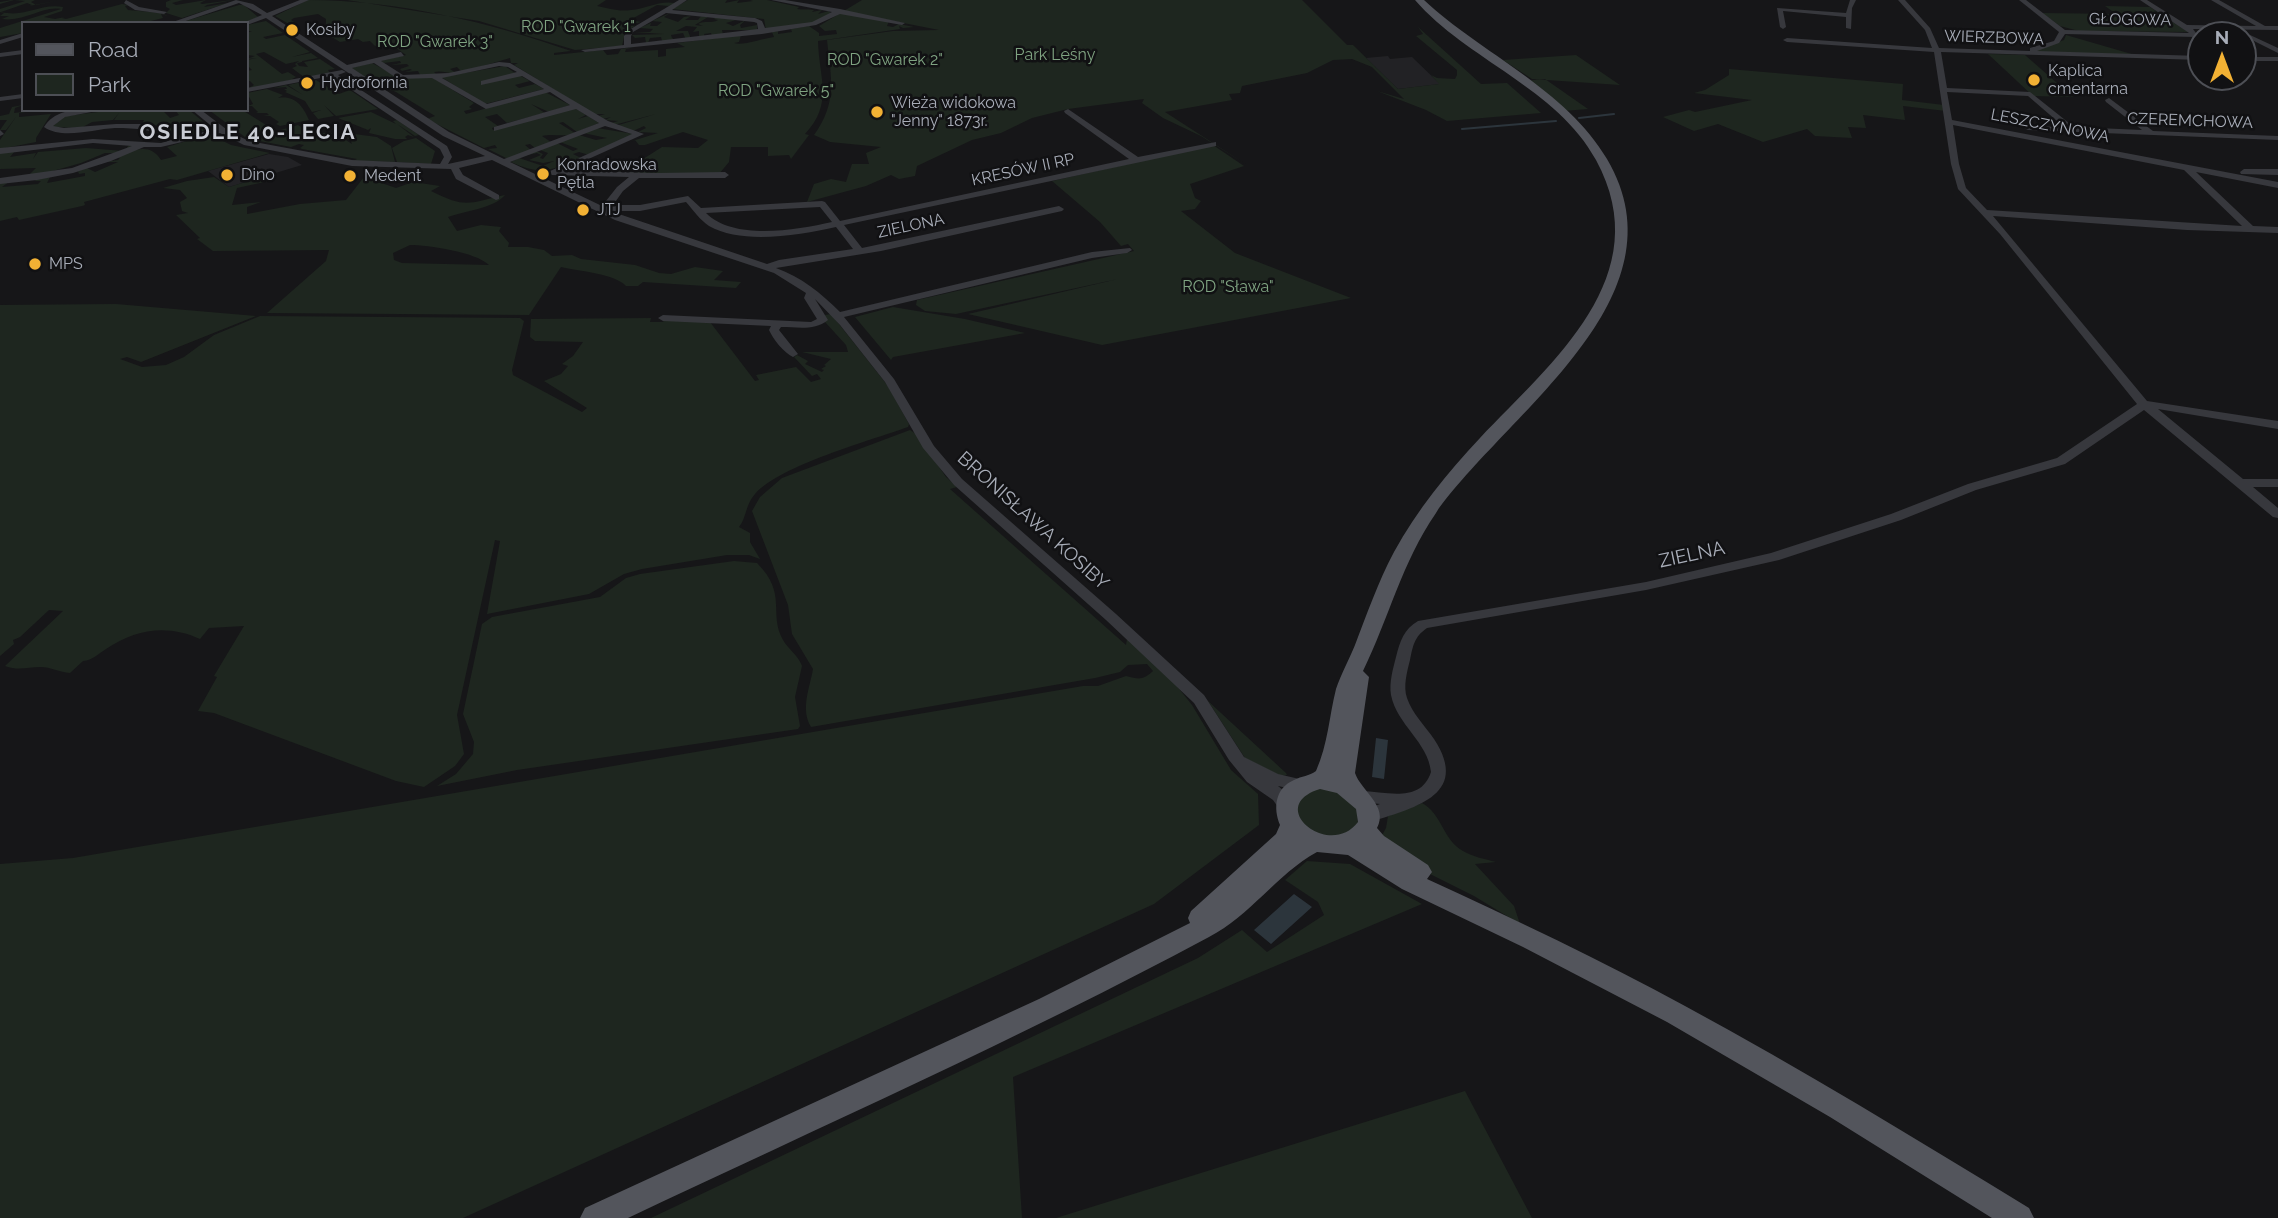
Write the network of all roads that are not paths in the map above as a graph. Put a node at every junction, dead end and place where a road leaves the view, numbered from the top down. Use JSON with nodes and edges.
{"nodes":[{"id":1,"x":306,"y":0,"type":"edge"},
{"id":2,"x":684,"y":0,"type":"edge"},
{"id":3,"x":774,"y":0,"type":"edge"},
{"id":4,"x":1419,"y":0,"type":"edge"},
{"id":5,"x":1853,"y":0,"type":"edge"},
{"id":6,"x":1901,"y":0,"type":"edge"},
{"id":7,"x":2022,"y":0,"type":"edge"},
{"id":8,"x":2143,"y":0,"type":"edge"},
{"id":9,"x":2214,"y":0,"type":"edge"},
{"id":10,"x":240,"y":1,"type":"edge"},
{"id":11,"x":121,"y":2,"type":"edge"},
{"id":12,"x":164,"y":3,"type":"dead end"},
{"id":13,"x":164,"y":12,"type":"junction"},
{"id":14,"x":664,"y":12,"type":"junction"},
{"id":15,"x":840,"y":12,"type":"junction"},
{"id":16,"x":1850,"y":15,"type":"junction"},
{"id":17,"x":268,"y":16,"type":"junction"},
{"id":18,"x":176,"y":21,"type":"edge"},
{"id":19,"x":180,"y":21,"type":"edge"},
{"id":20,"x":248,"y":23,"type":"edge"},
{"id":21,"x":902,"y":23,"type":"dead end"},
{"id":22,"x":1783,"y":27,"type":"dead end"},
{"id":23,"x":2185,"y":27,"type":"joint"},
{"id":24,"x":1849,"y":28,"type":"dead end"},
{"id":25,"x":2267,"y":28,"type":"junction"},
{"id":26,"x":2278,"y":28,"type":"edge"},
{"id":27,"x":762,"y":32,"type":"junction"},
{"id":28,"x":2063,"y":32,"type":"junction"},
{"id":29,"x":2141,"y":34,"type":"junction"},
{"id":30,"x":21,"y":36,"type":"edge"},
{"id":31,"x":2187,"y":36,"type":"edge"},
{"id":32,"x":2257,"y":37,"type":"edge"},
{"id":33,"x":2278,"y":37,"type":"edge"},
{"id":34,"x":1787,"y":40,"type":"dead end"},
{"id":35,"x":0,"y":42,"type":"edge"},
{"id":36,"x":2257,"y":42,"type":"edge"},
{"id":37,"x":628,"y":47,"type":"junction"},
{"id":38,"x":585,"y":50,"type":"dead end"},
{"id":39,"x":1937,"y":51,"type":"junction"},
{"id":40,"x":2278,"y":51,"type":"edge"},
{"id":41,"x":21,"y":52,"type":"edge"},
{"id":42,"x":2030,"y":53,"type":"junction"},
{"id":43,"x":401,"y":54,"type":"dead end"},
{"id":44,"x":0,"y":55,"type":"edge"},
{"id":45,"x":2181,"y":58,"type":"junction"},
{"id":46,"x":2187,"y":58,"type":"edge"},
{"id":47,"x":2257,"y":59,"type":"edge"},
{"id":48,"x":2278,"y":59,"type":"edge"},
{"id":49,"x":374,"y":60,"type":"junction"},
{"id":50,"x":346,"y":69,"type":"junction"},
{"id":51,"x":523,"y":73,"type":"junction"},
{"id":52,"x":332,"y":74,"type":"junction"},
{"id":53,"x":434,"y":76,"type":"junction"},
{"id":54,"x":484,"y":83,"type":"dead end"},
{"id":55,"x":248,"y":90,"type":"edge"},
{"id":56,"x":550,"y":90,"type":"junction"},
{"id":57,"x":1944,"y":90,"type":"junction"},
{"id":58,"x":21,"y":96,"type":"edge"},
{"id":59,"x":0,"y":99,"type":"edge"},
{"id":60,"x":2109,"y":100,"type":"dead end"},
{"id":61,"x":576,"y":106,"type":"junction"},
{"id":62,"x":1068,"y":111,"type":"dead end"},
{"id":63,"x":74,"y":112,"type":"edge"},
{"id":64,"x":198,"y":112,"type":"edge"},
{"id":65,"x":1949,"y":122,"type":"junction"},
{"id":66,"x":605,"y":123,"type":"junction"},
{"id":67,"x":1976,"y":125,"type":"junction"},
{"id":68,"x":498,"y":129,"type":"dead end"},
{"id":69,"x":221,"y":130,"type":"junction"},
{"id":70,"x":2072,"y":130,"type":"junction"},
{"id":71,"x":2152,"y":134,"type":"junction"},
{"id":72,"x":2278,"y":138,"type":"edge"},
{"id":73,"x":184,"y":140,"type":"junction"},
{"id":74,"x":144,"y":144,"type":"junction"},
{"id":75,"x":1213,"y":144,"type":"dead end"},
{"id":76,"x":0,"y":152,"type":"edge"},
{"id":77,"x":492,"y":157,"type":"junction"},
{"id":78,"x":1137,"y":161,"type":"junction"},
{"id":79,"x":503,"y":162,"type":"junction"},
{"id":80,"x":454,"y":167,"type":"junction"},
{"id":81,"x":2186,"y":167,"type":"junction"},
{"id":82,"x":442,"y":168,"type":"junction"},
{"id":83,"x":552,"y":172,"type":"junction"},
{"id":84,"x":2278,"y":172,"type":"edge"},
{"id":85,"x":526,"y":174,"type":"junction"},
{"id":86,"x":725,"y":175,"type":"dead end"},
{"id":87,"x":2224,"y":175,"type":"junction"},
{"id":88,"x":636,"y":176,"type":"junction"},
{"id":89,"x":0,"y":181,"type":"edge"},
{"id":90,"x":2278,"y":186,"type":"edge"},
{"id":91,"x":496,"y":197,"type":"dead end"},
{"id":92,"x":603,"y":209,"type":"junction"},
{"id":93,"x":1059,"y":209,"type":"dead end"},
{"id":94,"x":699,"y":211,"type":"junction"},
{"id":95,"x":1986,"y":214,"type":"junction"},
{"id":96,"x":841,"y":226,"type":"junction"},
{"id":97,"x":2249,"y":229,"type":"junction"},
{"id":98,"x":2278,"y":230,"type":"edge"},
{"id":99,"x":1127,"y":250,"type":"dead end"},
{"id":100,"x":860,"y":252,"type":"junction"},
{"id":101,"x":769,"y":267,"type":"junction"},
{"id":102,"x":812,"y":292,"type":"junction"},
{"id":103,"x":837,"y":316,"type":"junction"},
{"id":104,"x":663,"y":318,"type":"dead end"},
{"id":105,"x":777,"y":325,"type":"junction"},
{"id":106,"x":793,"y":354,"type":"dead end"},
{"id":107,"x":2145,"y":404,"type":"junction"},
{"id":108,"x":2278,"y":425,"type":"edge"},
{"id":109,"x":2241,"y":483,"type":"junction"},
{"id":110,"x":2278,"y":483,"type":"edge"},
{"id":111,"x":2278,"y":514,"type":"edge"},
{"id":112,"x":1361,"y":654,"type":"junction"},
{"id":113,"x":1237,"y":759,"type":"junction"},
{"id":114,"x":1311,"y":782,"type":"junction"},
{"id":115,"x":1361,"y":807,"type":"junction"},
{"id":116,"x":1288,"y":815,"type":"junction"},
{"id":117,"x":1326,"y":844,"type":"junction"},
{"id":118,"x":1532,"y":939,"type":"junction"},
{"id":119,"x":1163,"y":948,"type":"junction"},
{"id":120,"x":595,"y":1218,"type":"edge"},
{"id":121,"x":2019,"y":1218,"type":"edge"}],
"edges":[{"from":1,"to":17,"type":"street"},
{"from":2,"to":14,"type":"street"},
{"from":3,"to":15,"type":"street"},
{"from":4,"to":112,"type":"main road"},
{"from":5,"to":16,"type":"street"},
{"from":6,"to":39,"type":"street"},
{"from":7,"to":28,"type":"street"},
{"from":8,"to":23,"type":"street"},
{"from":9,"to":25,"type":"street"},
{"from":10,"to":17,"type":"street","name":"BRONISŁAWA KOSIBY"},
{"from":10,"to":19,"type":"street"},
{"from":11,"to":13,"type":"street"},
{"from":12,"to":13,"type":"street"},
{"from":13,"to":18,"type":"street"},
{"from":14,"to":27,"type":"street"},
{"from":14,"to":37,"type":"street"},
{"from":15,"to":21,"type":"street"},
{"from":15,"to":27,"type":"street"},
{"from":16,"to":22,"type":"street"},
{"from":16,"to":24,"type":"street"},
{"from":17,"to":20,"type":"street"},
{"from":17,"to":50,"type":"street","name":"BRONISŁAWA KOSIBY"},
{"from":23,"to":25,"type":"street"},
{"from":25,"to":26,"type":"street"},
{"from":27,"to":37,"type":"street"},
{"from":28,"to":29,"type":"street","name":"GŁOGOWA"},
{"from":28,"to":42,"type":"street"},
{"from":29,"to":31,"type":"street","name":"GŁOGOWA"},
{"from":29,"to":45,"type":"street"},
{"from":30,"to":35,"type":"street"},
{"from":32,"to":33,"type":"street"},
{"from":34,"to":39,"type":"street","name":"WIERZBOWA"},
{"from":36,"to":40,"type":"street"},
{"from":37,"to":38,"type":"street"},
{"from":39,"to":42,"type":"street","name":"WIERZBOWA"},
{"from":39,"to":57,"type":"street"},
{"from":41,"to":44,"type":"street"},
{"from":42,"to":45,"type":"street","name":"WIERZBOWA"},
{"from":43,"to":49,"type":"street"},
{"from":45,"to":46,"type":"street","name":"WIERZBOWA"},
{"from":47,"to":48,"type":"street"},
{"from":49,"to":50,"type":"street"},
{"from":49,"to":53,"type":"street"},
{"from":50,"to":52,"type":"street"},
{"from":50,"to":77,"type":"street","name":"BRONISŁAWA KOSIBY"},
{"from":51,"to":53,"type":"street"},
{"from":51,"to":54,"type":"street"},
{"from":51,"to":56,"type":"street"},
{"from":52,"to":55,"type":"street"},
{"from":52,"to":82,"type":"street"},
{"from":53,"to":56,"type":"street"},
{"from":56,"to":61,"type":"street"},
{"from":57,"to":65,"type":"street"},
{"from":57,"to":70,"type":"street"},
{"from":58,"to":59,"type":"street"},
{"from":60,"to":71,"type":"street"},
{"from":61,"to":66,"type":"street"},
{"from":61,"to":68,"type":"street"},
{"from":62,"to":78,"type":"street"},
{"from":63,"to":73,"type":"street"},
{"from":64,"to":69,"type":"street"},
{"from":65,"to":67,"type":"street","name":"LESZCZYNOWA"},
{"from":65,"to":95,"type":"street"},
{"from":66,"to":79,"type":"street"},
{"from":66,"to":83,"type":"street"},
{"from":67,"to":70,"type":"street","name":"CZEREMCHOWA"},
{"from":67,"to":81,"type":"street","name":"LESZCZYNOWA"},
{"from":69,"to":73,"type":"street"},
{"from":69,"to":82,"type":"street"},
{"from":70,"to":71,"type":"street","name":"CZEREMCHOWA"},
{"from":71,"to":72,"type":"street","name":"CZEREMCHOWA"},
{"from":73,"to":74,"type":"street"},
{"from":74,"to":76,"type":"street"},
{"from":74,"to":89,"type":"street"},
{"from":75,"to":78,"type":"street","name":"KRESÓW II RP"},
{"from":77,"to":79,"type":"street","name":"BRONISŁAWA KOSIBY"},
{"from":77,"to":80,"type":"street"},
{"from":78,"to":96,"type":"street","name":"KRESÓW II RP"},
{"from":79,"to":85,"type":"street","name":"BRONISŁAWA KOSIBY"},
{"from":80,"to":82,"type":"street"},
{"from":80,"to":91,"type":"street"},
{"from":81,"to":87,"type":"street","name":"LESZCZYNOWA"},
{"from":81,"to":97,"type":"street"},
{"from":83,"to":85,"type":"street"},
{"from":83,"to":88,"type":"street"},
{"from":84,"to":87,"type":"street"},
{"from":85,"to":92,"type":"street","name":"BRONISŁAWA KOSIBY"},
{"from":86,"to":88,"type":"street"},
{"from":87,"to":90,"type":"street","name":"LESZCZYNOWA"},
{"from":88,"to":92,"type":"street"},
{"from":92,"to":94,"type":"street","name":"KRESÓW II RP"},
{"from":92,"to":101,"type":"street","name":"BRONISŁAWA KOSIBY"},
{"from":93,"to":100,"type":"street","name":"ZIELONA"},
{"from":94,"to":96,"type":"street","name":"KRESÓW II RP"},
{"from":94,"to":96,"type":"street","name":"KRESÓW II RP"},
{"from":95,"to":97,"type":"street"},
{"from":95,"to":107,"type":"street"},
{"from":96,"to":100,"type":"street","name":"KRESÓW II RP"},
{"from":97,"to":98,"type":"street"},
{"from":99,"to":103,"type":"street"},
{"from":100,"to":101,"type":"street","name":"ZIELONA"},
{"from":101,"to":102,"type":"street","name":"BRONISŁAWA KOSIBY"},
{"from":102,"to":103,"type":"street","name":"BRONISŁAWA KOSIBY"},
{"from":102,"to":105,"type":"street"},
{"from":103,"to":113,"type":"street","name":"BRONISŁAWA KOSIBY"},
{"from":104,"to":105,"type":"street"},
{"from":105,"to":106,"type":"street"},
{"from":107,"to":108,"type":"street"},
{"from":107,"to":109,"type":"street"},
{"from":107,"to":115,"type":"street","name":"ZIELNA"},
{"from":109,"to":110,"type":"street"},
{"from":109,"to":111,"type":"street"},
{"from":112,"to":114,"type":"main road"},
{"from":112,"to":115,"type":"main road"},
{"from":113,"to":114,"type":"street"},
{"from":113,"to":116,"type":"street","name":"BRONISŁAWA KOSIBY"},
{"from":114,"to":115,"type":"main road"},
{"from":114,"to":116,"type":"main road"},
{"from":115,"to":117,"type":"main road"},
{"from":115,"to":118,"type":"main road"},
{"from":116,"to":117,"type":"main road"},
{"from":116,"to":119,"type":"main road"},
{"from":117,"to":118,"type":"main road"},
{"from":117,"to":119,"type":"main road"},
{"from":118,"to":121,"type":"main road"},
{"from":119,"to":120,"type":"main road"}]}
